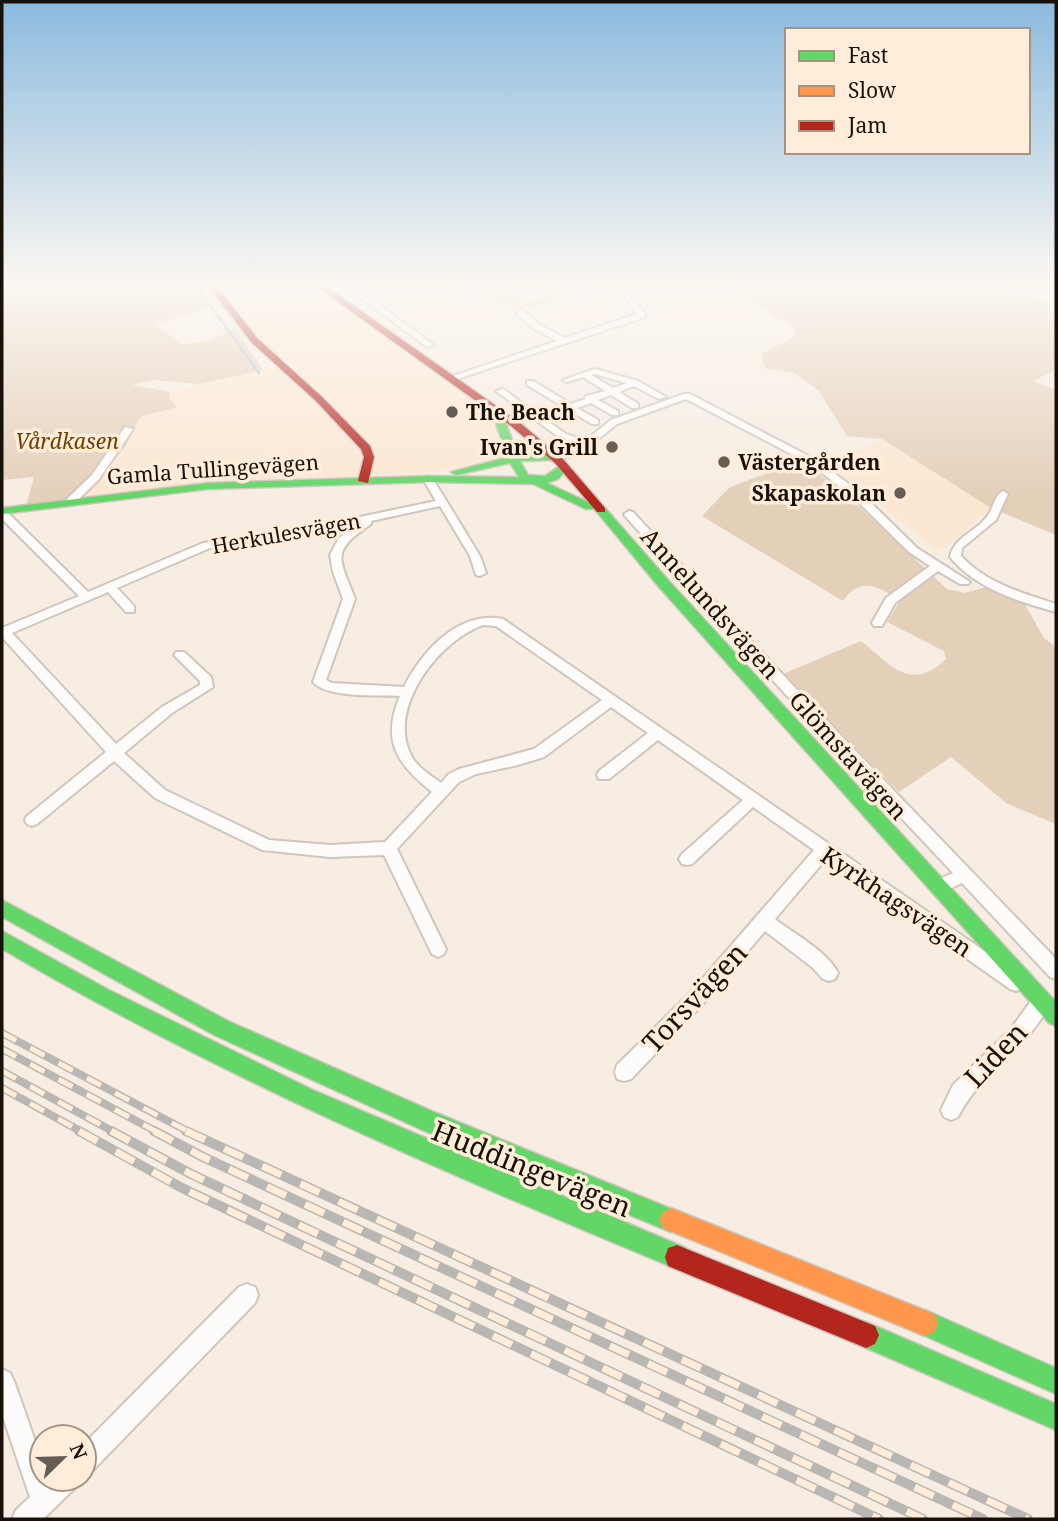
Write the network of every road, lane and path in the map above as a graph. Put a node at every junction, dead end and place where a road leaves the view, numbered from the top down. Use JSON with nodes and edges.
{"nodes":[{"id":1,"x":270,"y":355,"type":"edge"},
{"id":2,"x":417,"y":355,"type":"edge"},
{"id":3,"x":522,"y":355,"type":"edge"},
{"id":4,"x":585,"y":374,"type":"junction"},
{"id":5,"x":451,"y":379,"type":"junction"},
{"id":6,"x":567,"y":380,"type":"dead end"},
{"id":7,"x":530,"y":383,"type":"dead end"},
{"id":8,"x":635,"y":383,"type":"junction"},
{"id":9,"x":500,"y":391,"type":"dead end"},
{"id":10,"x":610,"y":392,"type":"junction"},
{"id":11,"x":662,"y":397,"type":"dead end"},
{"id":12,"x":589,"y":398,"type":"junction"},
{"id":13,"x":570,"y":406,"type":"junction"},
{"id":14,"x":635,"y":406,"type":"dead end"},
{"id":15,"x":490,"y":407,"type":"junction"},
{"id":16,"x":615,"y":413,"type":"dead end"},
{"id":17,"x":538,"y":419,"type":"junction"},
{"id":18,"x":594,"y":422,"type":"dead end"},
{"id":19,"x":128,"y":429,"type":"dead end"},
{"id":20,"x":586,"y":444,"type":"junction"},
{"id":21,"x":514,"y":458,"type":"junction"},
{"id":22,"x":556,"y":461,"type":"junction"},
{"id":23,"x":428,"y":479,"type":"junction"},
{"id":24,"x":364,"y":481,"type":"junction"},
{"id":25,"x":533,"y":481,"type":"junction"},
{"id":26,"x":1003,"y":494,"type":"dead end"},
{"id":27,"x":71,"y":501,"type":"junction"},
{"id":28,"x":441,"y":503,"type":"junction"},
{"id":29,"x":2,"y":512,"type":"edge"},
{"id":30,"x":629,"y":514,"type":"dead end"},
{"id":31,"x":374,"y":518,"type":"junction"},
{"id":32,"x":610,"y":523,"type":"junction"},
{"id":33,"x":937,"y":566,"type":"junction"},
{"id":34,"x":480,"y":573,"type":"dead end"},
{"id":35,"x":964,"y":582,"type":"dead end"},
{"id":36,"x":110,"y":586,"type":"junction"},
{"id":37,"x":86,"y":596,"type":"junction"},
{"id":38,"x":1056,"y":608,"type":"edge"},
{"id":39,"x":130,"y":609,"type":"dead end"},
{"id":40,"x":878,"y":623,"type":"dead end"},
{"id":41,"x":3,"y":633,"type":"edge"},
{"id":42,"x":180,"y":655,"type":"dead end"},
{"id":43,"x":408,"y":691,"type":"junction"},
{"id":44,"x":609,"y":702,"type":"junction"},
{"id":45,"x":656,"y":734,"type":"junction"},
{"id":46,"x":114,"y":751,"type":"junction"},
{"id":47,"x":604,"y":775,"type":"dead end"},
{"id":48,"x":440,"y":790,"type":"junction"},
{"id":49,"x":752,"y":800,"type":"junction"},
{"id":50,"x":32,"y":820,"type":"dead end"},
{"id":51,"x":389,"y":848,"type":"junction"},
{"id":52,"x":823,"y":851,"type":"junction"},
{"id":53,"x":687,"y":859,"type":"dead end"},
{"id":54,"x":966,"y":874,"type":"junction"},
{"id":55,"x":939,"y":887,"type":"junction"},
{"id":56,"x":2,"y":908,"type":"edge"},
{"id":57,"x":763,"y":920,"type":"junction"},
{"id":58,"x":2,"y":939,"type":"edge"},
{"id":59,"x":438,"y":949,"type":"dead end"},
{"id":60,"x":1056,"y":971,"type":"edge"},
{"id":61,"x":829,"y":973,"type":"dead end"},
{"id":62,"x":1042,"y":1001,"type":"junction"},
{"id":63,"x":1056,"y":1016,"type":"edge"},
{"id":64,"x":624,"y":1072,"type":"dead end"},
{"id":65,"x":951,"y":1110,"type":"dead end"},
{"id":66,"x":247,"y":1295,"type":"dead end"},
{"id":67,"x":2,"y":1381,"type":"edge"},
{"id":68,"x":1056,"y":1381,"type":"edge"},
{"id":69,"x":1056,"y":1417,"type":"edge"},
{"id":70,"x":98,"y":1447,"type":"edge"},
{"id":71,"x":50,"y":1493,"type":"edge"},
{"id":72,"x":43,"y":1499,"type":"junction"},
{"id":73,"x":25,"y":1519,"type":"edge"}],
"edges":[{"from":1,"to":24,"type":"main road"},
{"from":2,"to":5,"type":"main road","name":"Glömstavägen"},
{"from":3,"to":5,"type":"street"},
{"from":4,"to":6,"type":"street"},
{"from":4,"to":8,"type":"street"},
{"from":4,"to":10,"type":"street"},
{"from":5,"to":15,"type":"main road","name":"Glömstavägen"},
{"from":7,"to":13,"type":"street"},
{"from":8,"to":10,"type":"street"},
{"from":8,"to":11,"type":"street"},
{"from":9,"to":17,"type":"street"},
{"from":10,"to":12,"type":"street"},
{"from":10,"to":14,"type":"street"},
{"from":12,"to":13,"type":"street"},
{"from":12,"to":16,"type":"street"},
{"from":13,"to":17,"type":"street"},
{"from":13,"to":18,"type":"street"},
{"from":15,"to":21,"type":"main road","name":"Glömstavägen"},
{"from":15,"to":22,"type":"main road","name":"Glömstavägen"},
{"from":17,"to":20,"type":"street"},
{"from":19,"to":27,"type":"street"},
{"from":20,"to":22,"type":"street"},
{"from":20,"to":33,"type":"street"},
{"from":21,"to":22,"type":"main road"},
{"from":21,"to":23,"type":"main road","name":"Gamla Tullingevägen"},
{"from":21,"to":25,"type":"main road","name":"Glömstavägen"},
{"from":22,"to":25,"type":"main road"},
{"from":22,"to":32,"type":"main road","name":"Glömstavägen"},
{"from":23,"to":24,"type":"main road","name":"Gamla Tullingevägen"},
{"from":23,"to":25,"type":"main road","name":"Gamla Tullingevägen"},
{"from":23,"to":28,"type":"street"},
{"from":24,"to":27,"type":"main road","name":"Gamla Tullingevägen"},
{"from":25,"to":32,"type":"main road","name":"Glömstavägen"},
{"from":26,"to":38,"type":"street"},
{"from":27,"to":29,"type":"main road","name":"Gamla Tullingevägen"},
{"from":28,"to":31,"type":"street","name":"Herkulesvägen"},
{"from":28,"to":34,"type":"street"},
{"from":29,"to":37,"type":"street"},
{"from":30,"to":54,"type":"street","name":"Annelundsvägen"},
{"from":31,"to":36,"type":"street","name":"Herkulesvägen"},
{"from":31,"to":43,"type":"street"},
{"from":32,"to":55,"type":"main road","name":"Glömstavägen"},
{"from":33,"to":35,"type":"street"},
{"from":33,"to":40,"type":"street"},
{"from":36,"to":37,"type":"street","name":"Herkulesvägen"},
{"from":36,"to":39,"type":"street"},
{"from":37,"to":41,"type":"street","name":"Herkulesvägen"},
{"from":41,"to":46,"type":"street"},
{"from":42,"to":46,"type":"street"},
{"from":43,"to":44,"type":"street","name":"Kyrkhagsvägen"},
{"from":43,"to":48,"type":"street"},
{"from":44,"to":45,"type":"street","name":"Kyrkhagsvägen"},
{"from":44,"to":48,"type":"street"},
{"from":45,"to":47,"type":"street"},
{"from":45,"to":49,"type":"street","name":"Kyrkhagsvägen"},
{"from":46,"to":50,"type":"street"},
{"from":46,"to":51,"type":"street"},
{"from":48,"to":51,"type":"street"},
{"from":49,"to":52,"type":"street","name":"Kyrkhagsvägen"},
{"from":49,"to":53,"type":"street"},
{"from":51,"to":59,"type":"street"},
{"from":52,"to":57,"type":"street","name":"Torsvägen"},
{"from":52,"to":62,"type":"street","name":"Kyrkhagsvägen"},
{"from":54,"to":55,"type":"street"},
{"from":54,"to":60,"type":"street","name":"Annelundsvägen"},
{"from":55,"to":62,"type":"main road","name":"Glömstavägen"},
{"from":56,"to":68,"type":"main road","name":"Huddingevägen"},
{"from":57,"to":61,"type":"street","name":"Torsvägen"},
{"from":57,"to":64,"type":"street","name":"Torsvägen"},
{"from":58,"to":69,"type":"main road","name":"Huddingevägen"},
{"from":62,"to":63,"type":"main road","name":"Glömstavägen"},
{"from":62,"to":65,"type":"street","name":"Liden"},
{"from":66,"to":70,"type":"street"},
{"from":67,"to":72,"type":"street"},
{"from":71,"to":72,"type":"street"},
{"from":72,"to":73,"type":"street"}]}
